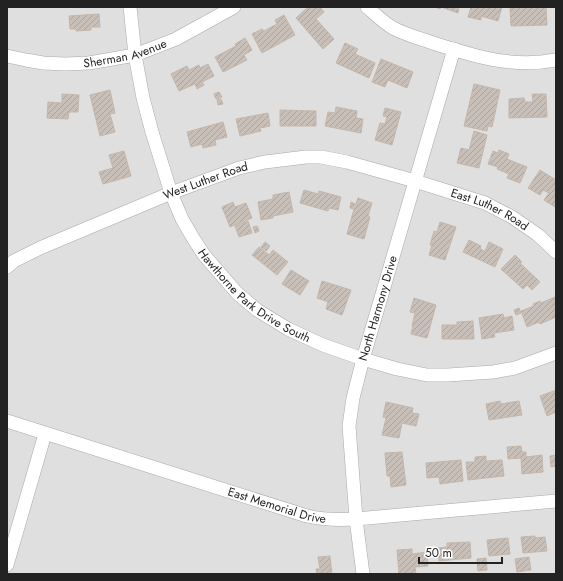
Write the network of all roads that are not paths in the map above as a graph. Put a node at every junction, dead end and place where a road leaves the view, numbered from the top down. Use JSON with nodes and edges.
{"nodes":[{"id":1,"x":130,"y":7,"type":"edge"},
{"id":2,"x":234,"y":7,"type":"edge"},
{"id":3,"x":367,"y":7,"type":"edge"},
{"id":4,"x":454,"y":49,"type":"junction"},
{"id":5,"x":135,"y":55,"type":"junction"},
{"id":6,"x":7,"y":56,"type":"edge"},
{"id":7,"x":556,"y":60,"type":"edge"},
{"id":8,"x":415,"y":181,"type":"junction"},
{"id":9,"x":171,"y":193,"type":"junction"},
{"id":10,"x":556,"y":252,"type":"edge"},
{"id":11,"x":7,"y":267,"type":"edge"},
{"id":12,"x":556,"y":353,"type":"edge"},
{"id":13,"x":363,"y":359,"type":"junction"},
{"id":14,"x":7,"y":422,"type":"edge"},
{"id":15,"x":45,"y":434,"type":"junction"},
{"id":16,"x":556,"y":501,"type":"edge"},
{"id":17,"x":356,"y":520,"type":"junction"},
{"id":18,"x":7,"y":566,"type":"edge"},
{"id":19,"x":363,"y":574,"type":"edge"}],
"edges":[{"from":1,"to":5,"type":"street","name":"Hawthorne Park Drive South"},
{"from":2,"to":5,"type":"street","name":"Sherman Avenue"},
{"from":3,"to":4,"type":"street"},
{"from":4,"to":7,"type":"street"},
{"from":4,"to":8,"type":"street","name":"North Harmony Drive"},
{"from":5,"to":6,"type":"street","name":"Sherman Avenue"},
{"from":5,"to":9,"type":"street","name":"Hawthorne Park Drive South"},
{"from":8,"to":9,"type":"street","name":"West Luther Road"},
{"from":8,"to":10,"type":"street","name":"East Luther Road"},
{"from":8,"to":13,"type":"street","name":"North Harmony Drive"},
{"from":9,"to":11,"type":"street","name":"West Luther Road"},
{"from":9,"to":13,"type":"street","name":"Hawthorne Park Drive South"},
{"from":12,"to":13,"type":"street","name":"Hawthorne Park Drive South"},
{"from":13,"to":17,"type":"street","name":"North Harmony Drive"},
{"from":14,"to":15,"type":"street","name":"East Memorial Drive"},
{"from":15,"to":17,"type":"street","name":"East Memorial Drive"},
{"from":15,"to":18,"type":"street"},
{"from":16,"to":17,"type":"street","name":"East Memorial Drive"},
{"from":17,"to":19,"type":"street","name":"North Harmony Drive"}]}
